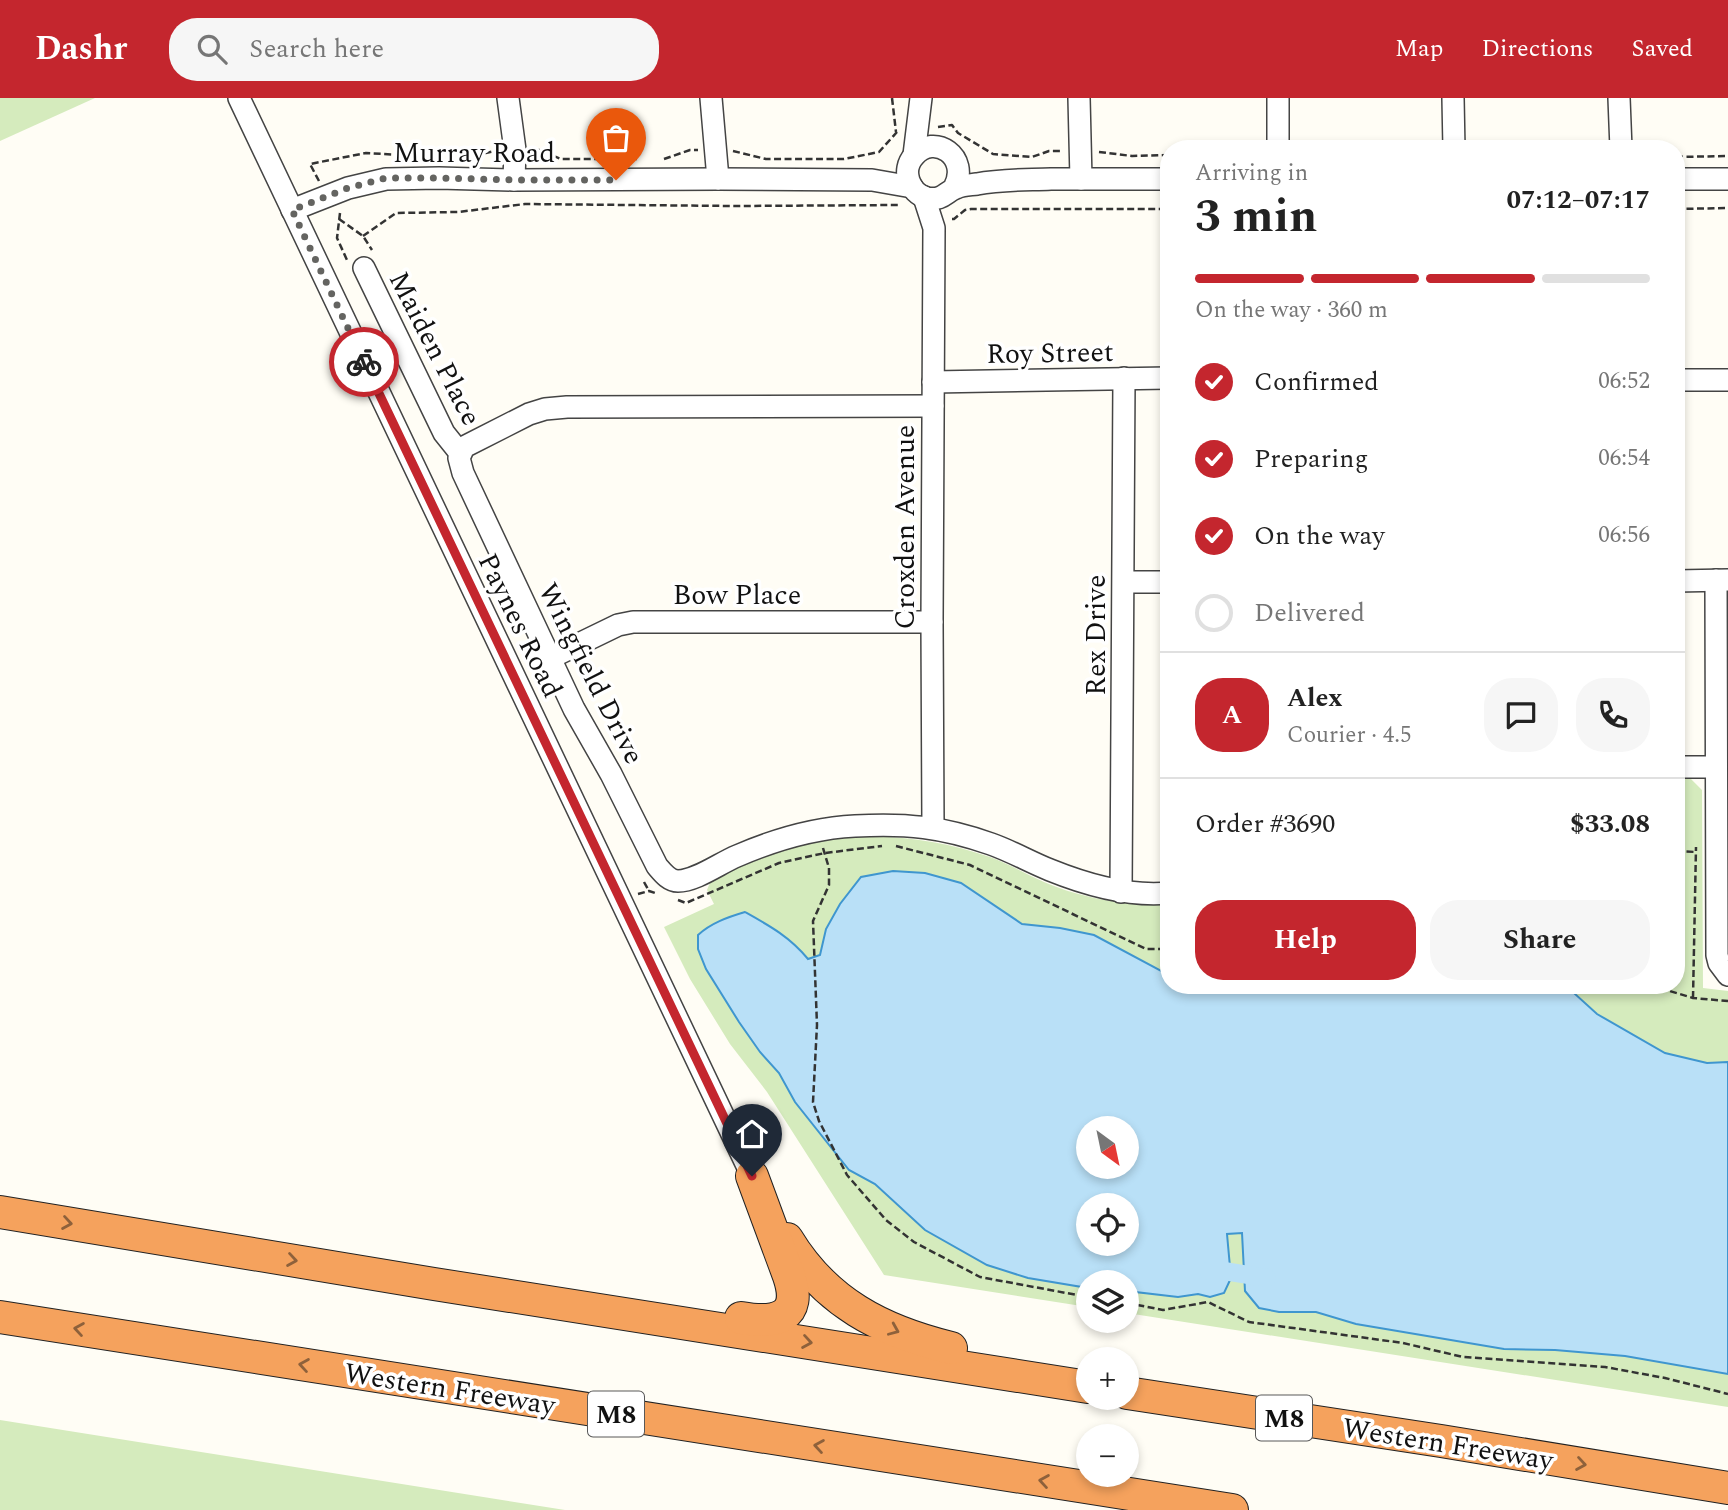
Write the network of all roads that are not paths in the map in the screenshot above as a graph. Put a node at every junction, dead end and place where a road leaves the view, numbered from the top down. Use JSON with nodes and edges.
{"nodes":[{"id":1,"x":239,"y":98,"type":"edge"},
{"id":2,"x":508,"y":98,"type":"edge"},
{"id":3,"x":711,"y":98,"type":"edge"},
{"id":4,"x":1079,"y":98,"type":"edge"},
{"id":5,"x":1278,"y":98,"type":"edge"},
{"id":6,"x":1453,"y":98,"type":"edge"},
{"id":7,"x":1619,"y":98,"type":"edge"},
{"id":8,"x":921,"y":99,"type":"edge"},
{"id":9,"x":915,"y":130,"type":"junction"},
{"id":10,"x":1278,"y":140,"type":"edge"},
{"id":11,"x":1454,"y":140,"type":"edge"},
{"id":12,"x":1620,"y":140,"type":"edge"},
{"id":13,"x":951,"y":156,"type":"junction"},
{"id":14,"x":911,"y":160,"type":"junction"},
{"id":15,"x":718,"y":179,"type":"junction"},
{"id":16,"x":1081,"y":179,"type":"junction"},
{"id":17,"x":1160,"y":179,"type":"edge"},
{"id":18,"x":1685,"y":179,"type":"edge"},
{"id":19,"x":1728,"y":179,"type":"edge"},
{"id":20,"x":514,"y":180,"type":"junction"},
{"id":21,"x":872,"y":180,"type":"junction"},
{"id":22,"x":995,"y":180,"type":"junction"},
{"id":23,"x":951,"y":191,"type":"junction"},
{"id":24,"x":292,"y":210,"type":"junction"},
{"id":25,"x":927,"y":210,"type":"junction"},
{"id":26,"x":364,"y":268,"type":"road end"},
{"id":27,"x":1124,"y":378,"type":"junction"},
{"id":28,"x":1160,"y":378,"type":"edge"},
{"id":29,"x":1685,"y":380,"type":"edge"},
{"id":30,"x":1728,"y":380,"type":"edge"},
{"id":31,"x":933,"y":382,"type":"junction"},
{"id":32,"x":933,"y":406,"type":"junction"},
{"id":33,"x":460,"y":453,"type":"junction"},
{"id":34,"x":1685,"y":580,"type":"edge"},
{"id":35,"x":1722,"y":580,"type":"edge"},
{"id":36,"x":1124,"y":582,"type":"junction"},
{"id":37,"x":1160,"y":582,"type":"edge"},
{"id":38,"x":932,"y":622,"type":"junction"},
{"id":39,"x":550,"y":658,"type":"junction"},
{"id":40,"x":1685,"y":767,"type":"edge"},
{"id":41,"x":1716,"y":767,"type":"junction"},
{"id":42,"x":933,"y":827,"type":"junction"},
{"id":43,"x":1121,"y":892,"type":"junction"},
{"id":44,"x":1160,"y":893,"type":"edge"},
{"id":45,"x":1728,"y":975,"type":"edge"},
{"id":46,"x":752,"y":1176,"type":"junction"},
{"id":47,"x":0,"y":1212,"type":"edge"},
{"id":48,"x":434,"y":1284,"type":"junction"},
{"id":49,"x":0,"y":1317,"type":"edge"},
{"id":50,"x":1076,"y":1375,"type":"edge"},
{"id":51,"x":1076,"y":1385,"type":"edge"},
{"id":52,"x":1139,"y":1389,"type":"edge"},
{"id":53,"x":1139,"y":1395,"type":"edge"},
{"id":54,"x":1254,"y":1414,"type":"junction"},
{"id":55,"x":1728,"y":1488,"type":"edge"},
{"id":56,"x":1232,"y":1510,"type":"edge"}],
"edges":[{"from":1,"to":24,"type":"street","name":"Paynes Road"},
{"from":2,"to":20,"type":"street"},
{"from":3,"to":15,"type":"street"},
{"from":4,"to":16,"type":"street"},
{"from":5,"to":10,"type":"street"},
{"from":6,"to":11,"type":"street"},
{"from":7,"to":12,"type":"street"},
{"from":8,"to":9,"type":"street"},
{"from":9,"to":13,"type":"street"},
{"from":9,"to":14,"type":"street","name":"Croxden Avenue"},
{"from":13,"to":14,"type":"street","name":"Murray Road"},
{"from":13,"to":22,"type":"street"},
{"from":13,"to":23,"type":"street"},
{"from":14,"to":21,"type":"street","name":"Murray Road"},
{"from":14,"to":25,"type":"street","name":"Croxden Avenue"},
{"from":15,"to":20,"type":"street","name":"Murray Road"},
{"from":15,"to":21,"type":"street","name":"Murray Road"},
{"from":16,"to":17,"type":"street"},
{"from":16,"to":22,"type":"street"},
{"from":18,"to":19,"type":"street"},
{"from":20,"to":24,"type":"street","name":"Murray Road"},
{"from":21,"to":25,"type":"street","name":"Murray Road"},
{"from":22,"to":23,"type":"street"},
{"from":23,"to":25,"type":"street","name":"Murray Road"},
{"from":24,"to":46,"type":"street","name":"Paynes Road"},
{"from":25,"to":31,"type":"street","name":"Croxden Avenue"},
{"from":26,"to":33,"type":"street","name":"Maiden Place"},
{"from":27,"to":28,"type":"street","name":"Roy Street"},
{"from":27,"to":31,"type":"street","name":"Roy Street"},
{"from":27,"to":36,"type":"street","name":"Rex Drive"},
{"from":29,"to":30,"type":"street"},
{"from":31,"to":32,"type":"street","name":"Croxden Avenue"},
{"from":32,"to":33,"type":"street"},
{"from":32,"to":38,"type":"street","name":"Croxden Avenue"},
{"from":33,"to":39,"type":"street","name":"Wingfield Drive"},
{"from":34,"to":35,"type":"street"},
{"from":35,"to":41,"type":"street"},
{"from":36,"to":37,"type":"street"},
{"from":36,"to":43,"type":"street","name":"Rex Drive"},
{"from":38,"to":39,"type":"street","name":"Bow Place"},
{"from":38,"to":42,"type":"street","name":"Croxden Avenue"},
{"from":39,"to":42,"type":"street","name":"Wingfield Drive"},
{"from":40,"to":41,"type":"street"},
{"from":41,"to":45,"type":"street"},
{"from":42,"to":43,"type":"street","name":"Wingfield Drive"},
{"from":43,"to":44,"type":"street","name":"Wingfield Drive"},
{"from":46,"to":48,"type":"highway"},
{"from":46,"to":50,"type":"highway","one_way":true},
{"from":47,"to":48,"type":"highway","one_way":true},
{"from":48,"to":51,"type":"highway","one_way":true},
{"from":56,"to":49,"type":"highway","name":"Western Freeway","number":"M8","one_way":true},
{"from":52,"to":54,"type":"highway"},
{"from":53,"to":54,"type":"highway","name":"Western Freeway","number":"M8"},
{"from":54,"to":55,"type":"highway","name":"Western Freeway","number":"M8","one_way":true}]}
